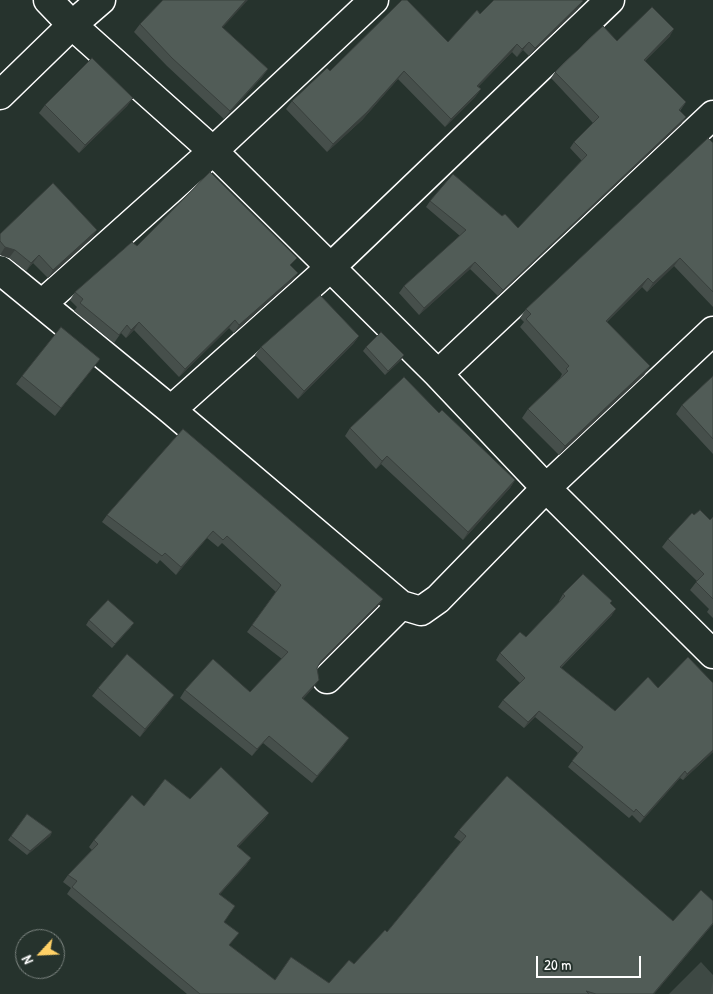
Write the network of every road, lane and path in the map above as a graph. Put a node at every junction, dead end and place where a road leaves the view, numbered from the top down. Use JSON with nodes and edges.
{"nodes":[{"id":1,"x":48,"y":0,"type":"edge"},
{"id":2,"x":101,"y":0,"type":"edge"},
{"id":3,"x":374,"y":0,"type":"edge"},
{"id":4,"x":610,"y":0,"type":"edge"},
{"id":5,"x":72,"y":25,"type":"junction"},
{"id":6,"x":0,"y":95,"type":"edge"},
{"id":7,"x":713,"y":116,"type":"edge"},
{"id":8,"x":213,"y":151,"type":"junction"},
{"id":9,"x":331,"y":267,"type":"junction"},
{"id":10,"x":0,"y":270,"type":"edge"},
{"id":11,"x":43,"y":303,"type":"junction"},
{"id":12,"x":713,"y":331,"type":"edge"},
{"id":13,"x":438,"y":374,"type":"junction"},
{"id":14,"x":171,"y":410,"type":"junction"},
{"id":15,"x":546,"y":488,"type":"junction"},
{"id":16,"x":401,"y":605,"type":"junction"},
{"id":17,"x":713,"y":654,"type":"edge"},
{"id":18,"x":327,"y":679,"type":"dead end"}],
"edges":[{"from":1,"to":5,"type":"street"},
{"from":2,"to":5,"type":"street"},
{"from":3,"to":8,"type":"street"},
{"from":4,"to":9,"type":"street"},
{"from":5,"to":6,"type":"street"},
{"from":5,"to":8,"type":"street"},
{"from":7,"to":13,"type":"street"},
{"from":8,"to":9,"type":"street"},
{"from":8,"to":11,"type":"street"},
{"from":9,"to":13,"type":"street"},
{"from":9,"to":14,"type":"street"},
{"from":10,"to":11,"type":"street"},
{"from":11,"to":14,"type":"street"},
{"from":12,"to":15,"type":"street"},
{"from":13,"to":15,"type":"street"},
{"from":14,"to":16,"type":"street"},
{"from":15,"to":16,"type":"street"},
{"from":15,"to":17,"type":"street"},
{"from":16,"to":18,"type":"street"}]}
